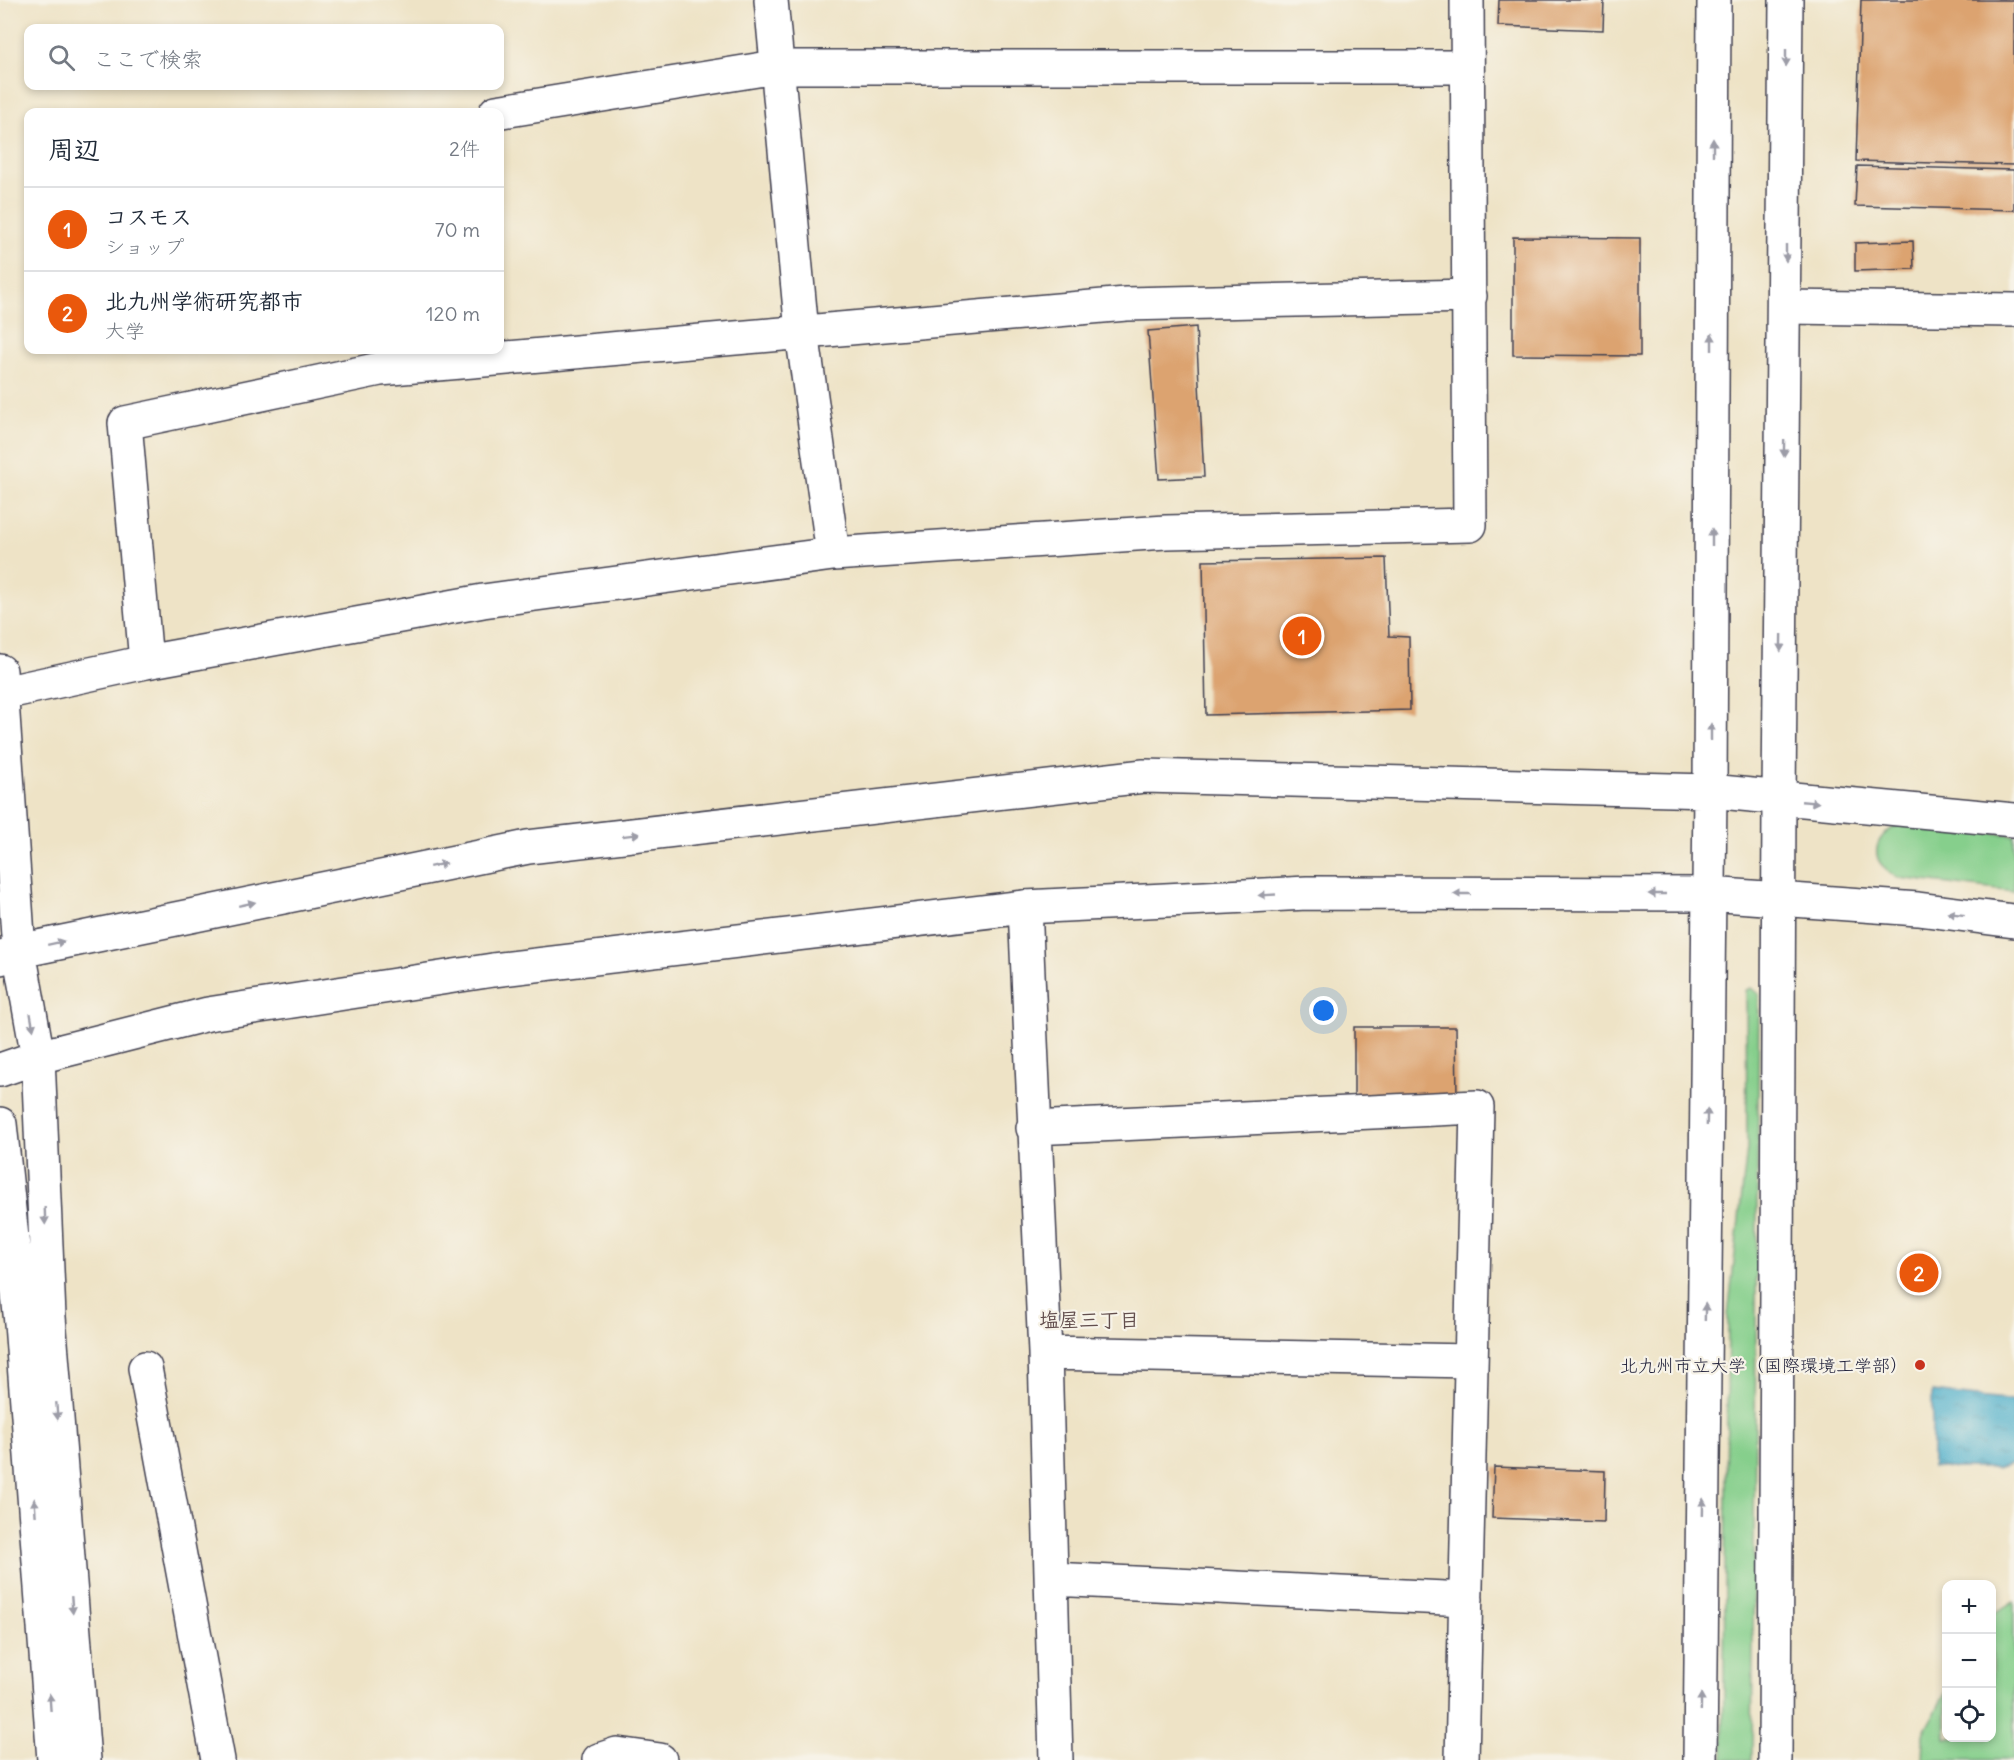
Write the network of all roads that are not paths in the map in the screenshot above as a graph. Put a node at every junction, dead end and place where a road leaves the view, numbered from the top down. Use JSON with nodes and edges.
{"nodes":[{"id":1,"x":771,"y":0,"type":"edge"},
{"id":2,"x":1467,"y":0,"type":"edge"},
{"id":3,"x":1714,"y":0,"type":"edge"},
{"id":4,"x":1786,"y":0,"type":"edge"},
{"id":5,"x":1467,"y":67,"type":"junction"},
{"id":6,"x":776,"y":68,"type":"junction"},
{"id":7,"x":504,"y":111,"type":"edge"},
{"id":8,"x":1470,"y":296,"type":"junction"},
{"id":9,"x":1785,"y":307,"type":"junction"},
{"id":10,"x":2014,"y":310,"type":"edge"},
{"id":11,"x":802,"y":332,"type":"junction"},
{"id":12,"x":504,"y":351,"type":"edge"},
{"id":13,"x":457,"y":354,"type":"edge"},
{"id":14,"x":379,"y":359,"type":"edge"},
{"id":15,"x":833,"y":554,"type":"junction"},
{"id":16,"x":146,"y":662,"type":"junction"},
{"id":17,"x":1,"y":682,"type":"edge"},
{"id":18,"x":1710,"y":791,"type":"junction"},
{"id":19,"x":1779,"y":799,"type":"junction"},
{"id":20,"x":2014,"y":820,"type":"edge"},
{"id":21,"x":1709,"y":894,"type":"junction"},
{"id":22,"x":1778,"y":900,"type":"junction"},
{"id":23,"x":1025,"y":906,"type":"junction"},
{"id":24,"x":2014,"y":921,"type":"edge"},
{"id":25,"x":10,"y":954,"type":"edge"},
{"id":26,"x":38,"y":1057,"type":"junction"},
{"id":27,"x":0,"y":1070,"type":"edge"},
{"id":28,"x":0,"y":1124,"type":"edge"},
{"id":29,"x":1033,"y":1128,"type":"junction"},
{"id":30,"x":23,"y":1322,"type":"edge"},
{"id":31,"x":1045,"y":1353,"type":"junction"},
{"id":32,"x":1470,"y":1361,"type":"junction"},
{"id":33,"x":145,"y":1368,"type":"dead end"},
{"id":34,"x":1052,"y":1579,"type":"junction"},
{"id":35,"x":1466,"y":1599,"type":"junction"},
{"id":36,"x":54,"y":1760,"type":"edge"},
{"id":37,"x":84,"y":1760,"type":"edge"},
{"id":38,"x":218,"y":1760,"type":"edge"},
{"id":39,"x":599,"y":1760,"type":"edge"},
{"id":40,"x":660,"y":1760,"type":"edge"},
{"id":41,"x":1056,"y":1760,"type":"edge"},
{"id":42,"x":1462,"y":1760,"type":"edge"},
{"id":43,"x":1700,"y":1760,"type":"edge"},
{"id":44,"x":1775,"y":1760,"type":"edge"}],
"edges":[{"from":1,"to":6,"type":"street"},
{"from":2,"to":5,"type":"street"},
{"from":18,"to":3,"type":"street","one_way":true},
{"from":4,"to":9,"type":"street","one_way":true},
{"from":5,"to":6,"type":"street"},
{"from":5,"to":8,"type":"street"},
{"from":6,"to":7,"type":"street"},
{"from":6,"to":11,"type":"street"},
{"from":8,"to":11,"type":"street"},
{"from":8,"to":15,"type":"street"},
{"from":9,"to":10,"type":"street"},
{"from":9,"to":19,"type":"street","one_way":true},
{"from":11,"to":12,"type":"street"},
{"from":11,"to":15,"type":"street"},
{"from":13,"to":14,"type":"street"},
{"from":14,"to":16,"type":"street"},
{"from":15,"to":16,"type":"street"},
{"from":16,"to":17,"type":"street"},
{"from":17,"to":25,"type":"street"},
{"from":18,"to":19,"type":"street"},
{"from":18,"to":21,"type":"street"},
{"from":25,"to":18,"type":"street","one_way":true},
{"from":19,"to":20,"type":"street","one_way":true},
{"from":19,"to":22,"type":"street"},
{"from":21,"to":22,"type":"street"},
{"from":21,"to":23,"type":"street","one_way":true},
{"from":43,"to":21,"type":"street","one_way":true},
{"from":24,"to":22,"type":"street","one_way":true},
{"from":22,"to":44,"type":"street"},
{"from":23,"to":26,"type":"street"},
{"from":23,"to":29,"type":"street"},
{"from":25,"to":26,"type":"street","one_way":true},
{"from":26,"to":27,"type":"street"},
{"from":26,"to":30,"type":"street","one_way":true},
{"from":28,"to":30,"type":"street"},
{"from":29,"to":31,"type":"street"},
{"from":29,"to":32,"type":"street"},
{"from":36,"to":30,"type":"street","one_way":true},
{"from":30,"to":37,"type":"street","one_way":true},
{"from":31,"to":32,"type":"street"},
{"from":31,"to":34,"type":"street"},
{"from":32,"to":35,"type":"street"},
{"from":33,"to":38,"type":"street"},
{"from":34,"to":35,"type":"street"},
{"from":34,"to":41,"type":"street"},
{"from":35,"to":42,"type":"street"},
{"from":39,"to":40,"type":"street"}]}
